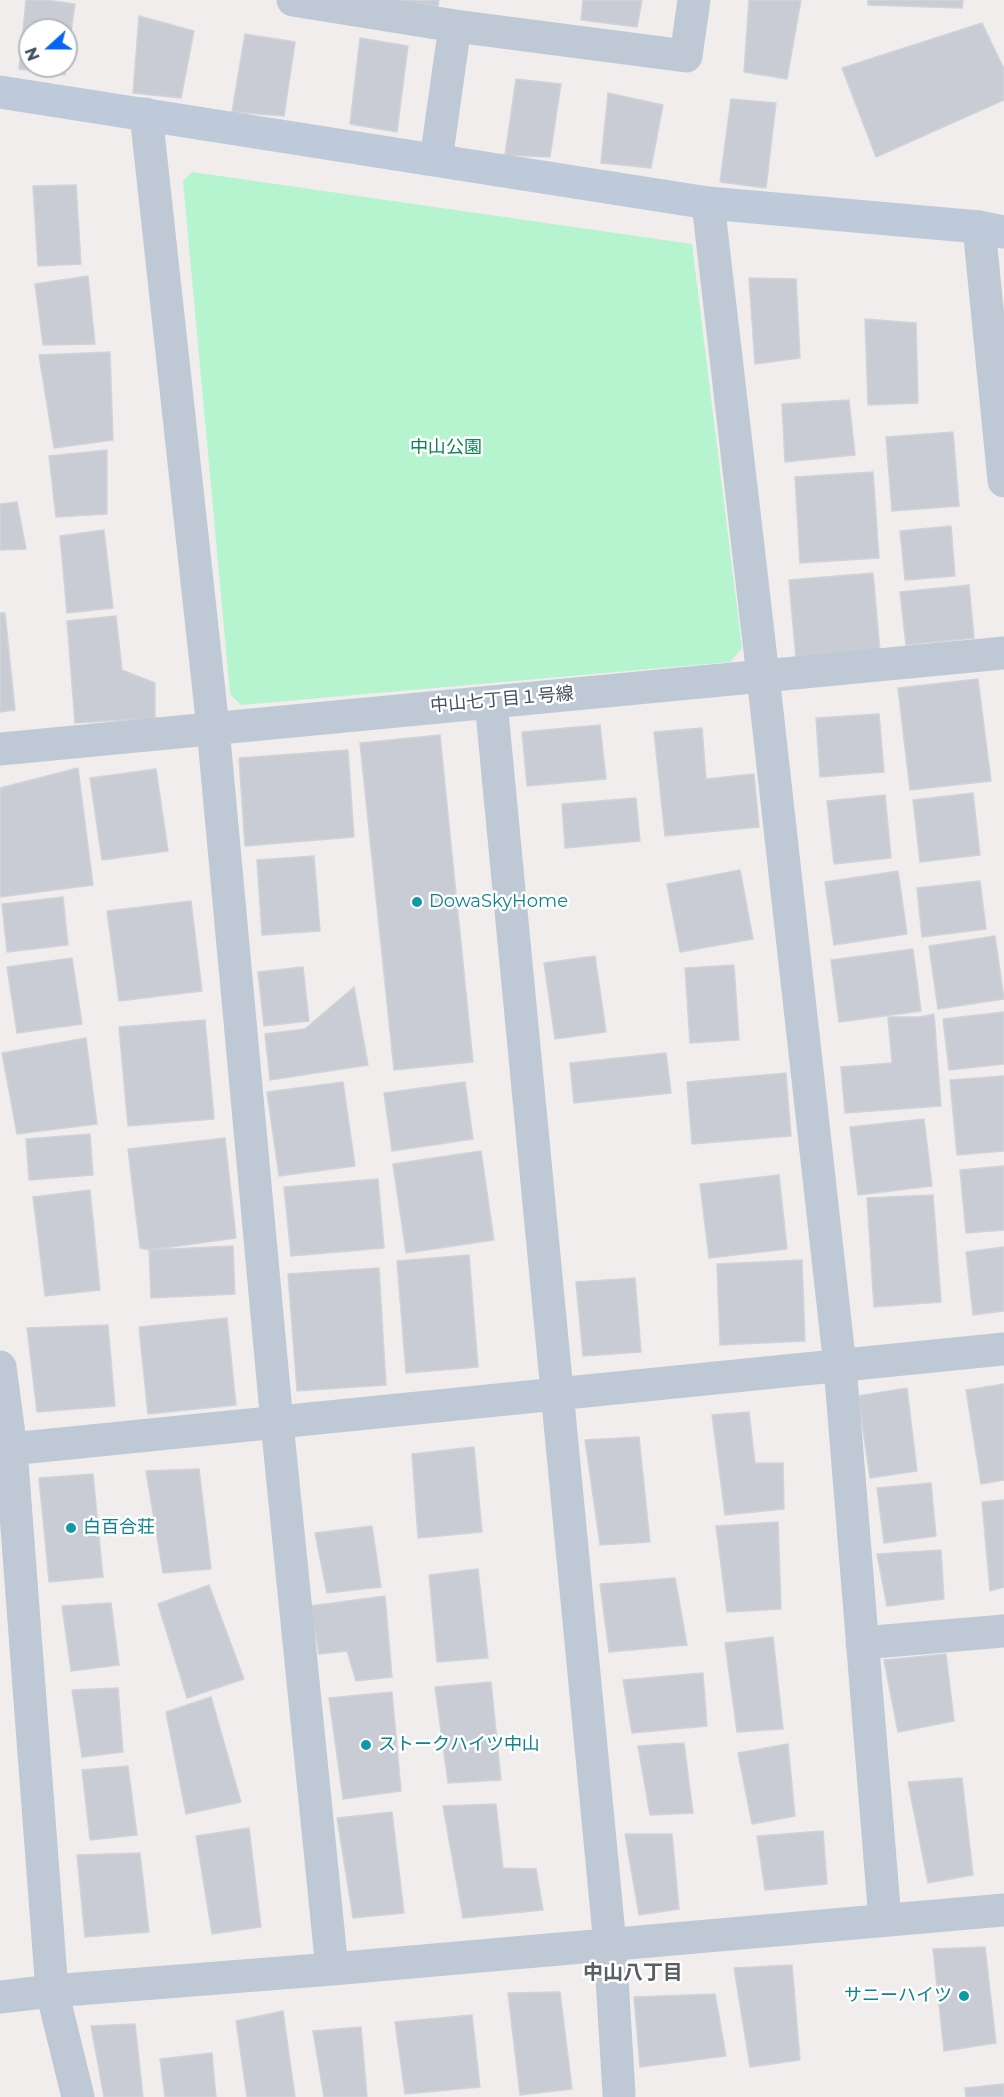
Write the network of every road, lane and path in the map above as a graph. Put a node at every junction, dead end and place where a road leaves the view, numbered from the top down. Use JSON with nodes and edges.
{"nodes":[{"id":1,"x":294,"y":0,"type":"edge"},
{"id":2,"x":694,"y":0,"type":"edge"},
{"id":3,"x":455,"y":26,"type":"junction"},
{"id":4,"x":0,"y":92,"type":"edge"},
{"id":5,"x":146,"y":114,"type":"junction"},
{"id":6,"x":436,"y":160,"type":"junction"},
{"id":7,"x":708,"y":203,"type":"junction"},
{"id":8,"x":992,"y":230,"type":"edge"},
{"id":9,"x":1004,"y":481,"type":"edge"},
{"id":10,"x":1004,"y":653,"type":"edge"},
{"id":11,"x":763,"y":676,"type":"junction"},
{"id":12,"x":491,"y":702,"type":"junction"},
{"id":13,"x":213,"y":728,"type":"junction"},
{"id":14,"x":0,"y":749,"type":"edge"},
{"id":15,"x":1004,"y":1349,"type":"edge"},
{"id":16,"x":0,"y":1366,"type":"edge"},
{"id":17,"x":840,"y":1366,"type":"junction"},
{"id":18,"x":557,"y":1395,"type":"junction"},
{"id":19,"x":277,"y":1423,"type":"junction"},
{"id":20,"x":6,"y":1449,"type":"edge"},
{"id":21,"x":1004,"y":1631,"type":"edge"},
{"id":22,"x":862,"y":1643,"type":"junction"},
{"id":23,"x":1004,"y":1910,"type":"edge"},
{"id":24,"x":885,"y":1920,"type":"junction"},
{"id":25,"x":610,"y":1945,"type":"junction"},
{"id":26,"x":332,"y":1969,"type":"junction"},
{"id":27,"x":52,"y":1991,"type":"junction"},
{"id":28,"x":0,"y":1997,"type":"edge"},
{"id":29,"x":619,"y":2094,"type":"dead end"},
{"id":30,"x":78,"y":2097,"type":"edge"}],
"edges":[{"from":1,"to":3,"type":"street"},
{"from":2,"to":3,"type":"street"},
{"from":3,"to":6,"type":"street"},
{"from":4,"to":5,"type":"street"},
{"from":5,"to":6,"type":"street"},
{"from":5,"to":13,"type":"street"},
{"from":6,"to":7,"type":"street"},
{"from":7,"to":8,"type":"street"},
{"from":7,"to":11,"type":"street"},
{"from":8,"to":9,"type":"street"},
{"from":10,"to":11,"type":"street","name":"中山七丁目１号線"},
{"from":11,"to":12,"type":"street","name":"中山七丁目１号線"},
{"from":11,"to":17,"type":"street"},
{"from":12,"to":13,"type":"street","name":"中山七丁目１号線"},
{"from":12,"to":18,"type":"street"},
{"from":13,"to":14,"type":"street","name":"中山七丁目１号線"},
{"from":13,"to":19,"type":"street"},
{"from":15,"to":17,"type":"street"},
{"from":16,"to":20,"type":"street"},
{"from":17,"to":18,"type":"street"},
{"from":17,"to":22,"type":"street"},
{"from":18,"to":19,"type":"street"},
{"from":18,"to":25,"type":"street"},
{"from":19,"to":20,"type":"street"},
{"from":19,"to":26,"type":"street"},
{"from":20,"to":27,"type":"street"},
{"from":21,"to":22,"type":"street"},
{"from":22,"to":24,"type":"street"},
{"from":23,"to":24,"type":"street"},
{"from":24,"to":25,"type":"street"},
{"from":25,"to":26,"type":"street"},
{"from":25,"to":29,"type":"street"},
{"from":26,"to":27,"type":"street"},
{"from":27,"to":28,"type":"street"},
{"from":27,"to":30,"type":"street"}]}
